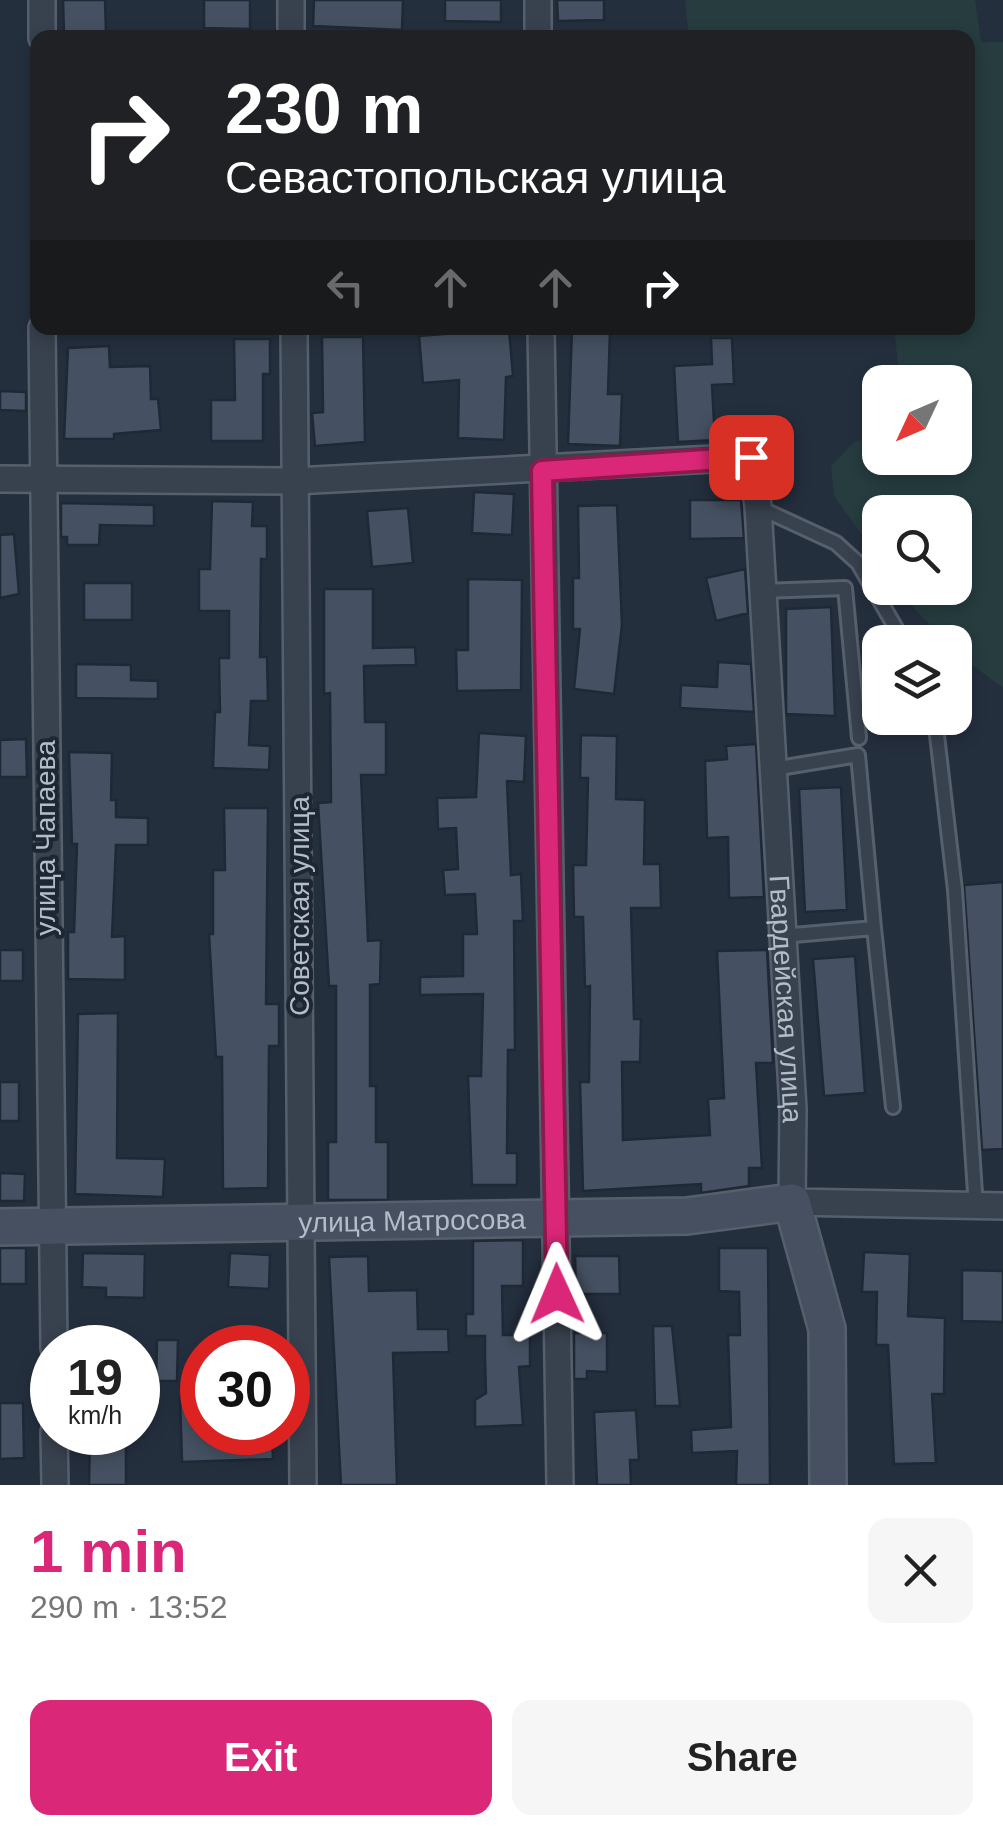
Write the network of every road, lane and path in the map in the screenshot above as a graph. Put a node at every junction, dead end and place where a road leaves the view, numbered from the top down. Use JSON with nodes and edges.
{"nodes":[{"id":1,"x":42,"y":0,"type":"edge"},
{"id":2,"x":291,"y":0,"type":"edge"},
{"id":3,"x":538,"y":0,"type":"edge"},
{"id":4,"x":42,"y":30,"type":"edge"},
{"id":5,"x":291,"y":30,"type":"edge"},
{"id":6,"x":538,"y":30,"type":"edge"},
{"id":7,"x":42,"y":335,"type":"edge"},
{"id":8,"x":294,"y":335,"type":"edge"},
{"id":9,"x":541,"y":335,"type":"edge"},
{"id":10,"x":542,"y":471,"type":"junction"},
{"id":11,"x":0,"y":479,"type":"edge"},
{"id":12,"x":42,"y":479,"type":"junction"},
{"id":13,"x":295,"y":481,"type":"junction"},
{"id":14,"x":758,"y":506,"type":"junction"},
{"id":15,"x":762,"y":591,"type":"junction"},
{"id":16,"x":894,"y":625,"type":"edge"},
{"id":17,"x":937,"y":735,"type":"edge"},
{"id":18,"x":859,"y":738,"type":"dead end"},
{"id":19,"x":773,"y":769,"type":"junction"},
{"id":20,"x":874,"y":928,"type":"junction"},
{"id":21,"x":782,"y":936,"type":"junction"},
{"id":22,"x":893,"y":1108,"type":"dead end"},
{"id":23,"x":792,"y":1202,"type":"junction"},
{"id":24,"x":1003,"y":1206,"type":"edge"},
{"id":25,"x":976,"y":1208,"type":"junction"},
{"id":26,"x":556,"y":1218,"type":"junction"},
{"id":27,"x":52,"y":1226,"type":"junction"},
{"id":28,"x":302,"y":1226,"type":"junction"},
{"id":29,"x":0,"y":1227,"type":"edge"},
{"id":30,"x":54,"y":1325,"type":"edge"},
{"id":31,"x":54,"y":1455,"type":"edge"},
{"id":32,"x":55,"y":1485,"type":"edge"},
{"id":33,"x":303,"y":1485,"type":"edge"},
{"id":34,"x":560,"y":1485,"type":"edge"},
{"id":35,"x":828,"y":1485,"type":"edge"}],
"edges":[{"from":1,"to":4,"type":"street"},
{"from":2,"to":5,"type":"street"},
{"from":3,"to":6,"type":"street"},
{"from":7,"to":12,"type":"street","name":"улица Чапаева"},
{"from":8,"to":13,"type":"street","name":"Советская улица"},
{"from":9,"to":10,"type":"street"},
{"from":10,"to":13,"type":"street"},
{"from":10,"to":14,"type":"street","name":"Гвардейская улица"},
{"from":10,"to":26,"type":"street"},
{"from":11,"to":12,"type":"street"},
{"from":12,"to":13,"type":"street"},
{"from":12,"to":27,"type":"street","name":"улица Чапаева"},
{"from":13,"to":28,"type":"street","name":"Советская улица"},
{"from":14,"to":15,"type":"street","name":"Гвардейская улица"},
{"from":14,"to":16,"type":"lane"},
{"from":15,"to":18,"type":"lane"},
{"from":15,"to":19,"type":"street","name":"Гвардейская улица"},
{"from":17,"to":25,"type":"lane"},
{"from":19,"to":20,"type":"lane"},
{"from":19,"to":21,"type":"street","name":"Гвардейская улица"},
{"from":20,"to":21,"type":"lane"},
{"from":20,"to":22,"type":"lane"},
{"from":21,"to":23,"type":"street","name":"Гвардейская улица"},
{"from":23,"to":25,"type":"street","name":"улица Матросова"},
{"from":23,"to":26,"type":"street","name":"улица Матросова"},
{"from":23,"to":35,"type":"street","name":"Гвардейская улица"},
{"from":24,"to":25,"type":"street","name":"улица Матросова"},
{"from":26,"to":28,"type":"street","name":"улица Матросова"},
{"from":26,"to":34,"type":"street"},
{"from":27,"to":28,"type":"street","name":"улица Матросова"},
{"from":27,"to":29,"type":"street","name":"улица Матросова"},
{"from":27,"to":30,"type":"street","name":"улица Чапаева"},
{"from":28,"to":33,"type":"street","name":"Советская улица"},
{"from":31,"to":32,"type":"street"}]}
